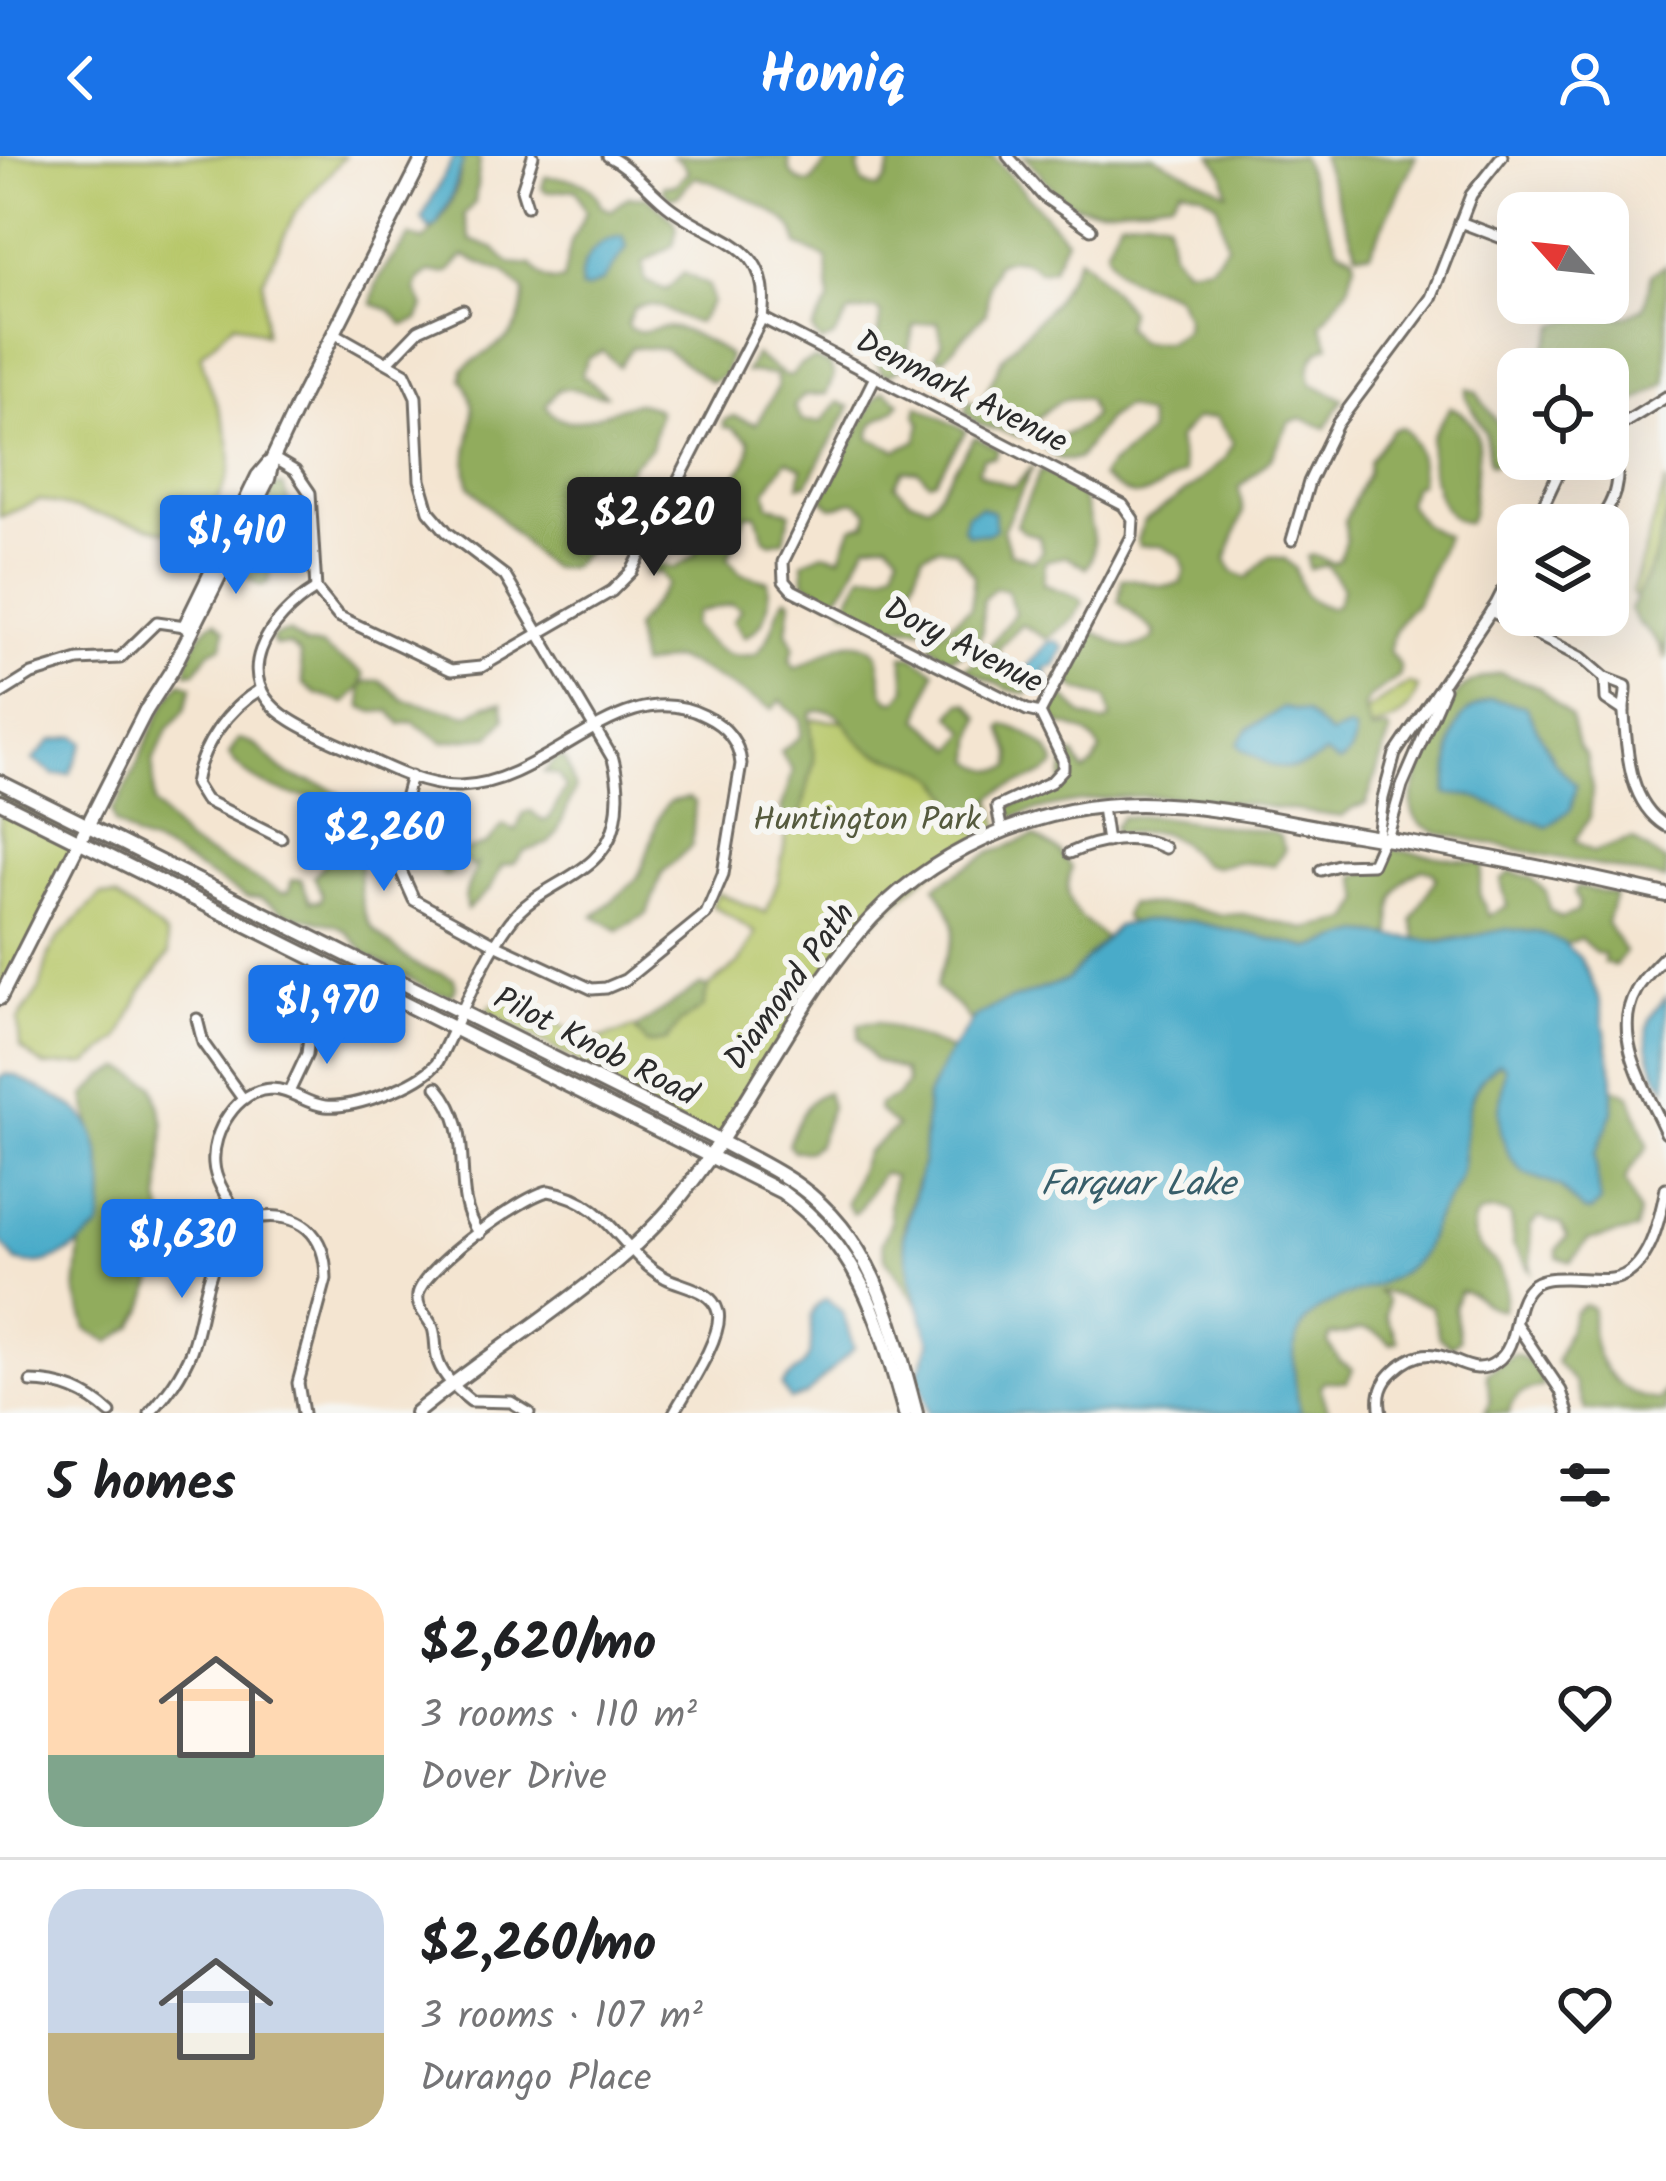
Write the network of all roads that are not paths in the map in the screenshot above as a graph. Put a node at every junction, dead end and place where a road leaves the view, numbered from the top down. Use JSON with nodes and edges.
{"nodes":[{"id":1,"x":424,"y":156,"type":"edge"},
{"id":2,"x":533,"y":156,"type":"edge"},
{"id":3,"x":608,"y":156,"type":"edge"},
{"id":4,"x":1008,"y":156,"type":"edge"},
{"id":5,"x":1502,"y":156,"type":"edge"},
{"id":6,"x":526,"y":206,"type":"dead end"},
{"id":7,"x":1460,"y":222,"type":"junction"},
{"id":8,"x":1091,"y":229,"type":"dead end"},
{"id":9,"x":1497,"y":236,"type":"edge"},
{"id":10,"x":463,"y":310,"type":"dead end"},
{"id":11,"x":761,"y":318,"type":"junction"},
{"id":12,"x":334,"y":333,"type":"junction"},
{"id":13,"x":389,"y":361,"type":"junction"},
{"id":14,"x":874,"y":379,"type":"junction"},
{"id":15,"x":1666,"y":397,"type":"edge"},
{"id":16,"x":1629,"y":419,"type":"edge"},
{"id":17,"x":273,"y":458,"type":"junction"},
{"id":18,"x":1292,"y":541,"type":"dead end"},
{"id":19,"x":316,"y":589,"type":"junction"},
{"id":20,"x":1497,"y":600,"type":"edge"},
{"id":21,"x":1491,"y":611,"type":"junction"},
{"id":22,"x":185,"y":626,"type":"junction"},
{"id":23,"x":540,"y":633,"type":"junction"},
{"id":24,"x":1605,"y":678,"type":"junction"},
{"id":25,"x":1448,"y":679,"type":"junction"},
{"id":26,"x":261,"y":689,"type":"junction"},
{"id":27,"x":0,"y":694,"type":"edge"},
{"id":28,"x":1624,"y":711,"type":"junction"},
{"id":29,"x":145,"y":712,"type":"junction"},
{"id":30,"x":1040,"y":713,"type":"junction"},
{"id":31,"x":596,"y":729,"type":"junction"},
{"id":32,"x":411,"y":776,"type":"junction"},
{"id":33,"x":0,"y":782,"type":"edge"},
{"id":34,"x":0,"y":802,"type":"edge"},
{"id":35,"x":1102,"y":807,"type":"junction"},
{"id":36,"x":87,"y":826,"type":"junction"},
{"id":37,"x":1666,"y":826,"type":"edge"},
{"id":38,"x":1002,"y":832,"type":"junction"},
{"id":39,"x":281,"y":838,"type":"dead end"},
{"id":40,"x":1383,"y":838,"type":"junction"},
{"id":41,"x":78,"y":841,"type":"junction"},
{"id":42,"x":1107,"y":842,"type":"junction"},
{"id":43,"x":1166,"y":848,"type":"dead end"},
{"id":44,"x":1070,"y":853,"type":"dead end"},
{"id":45,"x":1322,"y":870,"type":"dead end"},
{"id":46,"x":1666,"y":895,"type":"edge"},
{"id":47,"x":497,"y":945,"type":"junction"},
{"id":48,"x":1666,"y":955,"type":"edge"},
{"id":49,"x":0,"y":998,"type":"edge"},
{"id":50,"x":462,"y":1012,"type":"junction"},
{"id":51,"x":197,"y":1019,"type":"dead end"},
{"id":52,"x":310,"y":1028,"type":"dead end"},
{"id":53,"x":454,"y":1028,"type":"junction"},
{"id":54,"x":437,"y":1087,"type":"dead end"},
{"id":55,"x":290,"y":1092,"type":"junction"},
{"id":56,"x":243,"y":1099,"type":"junction"},
{"id":57,"x":1666,"y":1133,"type":"edge"},
{"id":58,"x":718,"y":1140,"type":"junction"},
{"id":59,"x":710,"y":1154,"type":"junction"},
{"id":60,"x":1666,"y":1188,"type":"edge"},
{"id":61,"x":243,"y":1222,"type":"junction"},
{"id":62,"x":479,"y":1234,"type":"junction"},
{"id":63,"x":633,"y":1247,"type":"junction"},
{"id":64,"x":1516,"y":1324,"type":"junction"},
{"id":65,"x":32,"y":1382,"type":"dead end"},
{"id":66,"x":452,"y":1383,"type":"junction"},
{"id":67,"x":110,"y":1413,"type":"edge"},
{"id":68,"x":149,"y":1413,"type":"edge"},
{"id":69,"x":303,"y":1413,"type":"edge"},
{"id":70,"x":416,"y":1413,"type":"edge"},
{"id":71,"x":530,"y":1413,"type":"edge"},
{"id":72,"x":674,"y":1413,"type":"edge"},
{"id":73,"x":904,"y":1413,"type":"edge"},
{"id":74,"x":916,"y":1413,"type":"edge"},
{"id":75,"x":1381,"y":1413,"type":"edge"},
{"id":76,"x":1568,"y":1413,"type":"edge"}],
"edges":[{"from":1,"to":12,"type":"main road"},
{"from":2,"to":6,"type":"street"},
{"from":3,"to":11,"type":"street"},
{"from":4,"to":8,"type":"street"},
{"from":5,"to":7,"type":"street"},
{"from":7,"to":9,"type":"street"},
{"from":7,"to":18,"type":"street"},
{"from":10,"to":13,"type":"street"},
{"from":11,"to":14,"type":"street","name":"Denmark Avenue"},
{"from":11,"to":23,"type":"street"},
{"from":12,"to":13,"type":"street"},
{"from":12,"to":17,"type":"main road"},
{"from":13,"to":23,"type":"street"},
{"from":14,"to":30,"type":"street","name":"Dory Avenue"},
{"from":14,"to":30,"type":"street","name":"Denmark Avenue"},
{"from":15,"to":16,"type":"street"},
{"from":17,"to":19,"type":"street"},
{"from":17,"to":22,"type":"main road"},
{"from":17,"to":29,"type":"main road"},
{"from":19,"to":23,"type":"street"},
{"from":19,"to":26,"type":"street"},
{"from":20,"to":21,"type":"street"},
{"from":21,"to":24,"type":"street"},
{"from":21,"to":25,"type":"street"},
{"from":22,"to":27,"type":"street"},
{"from":22,"to":29,"type":"main road"},
{"from":23,"to":31,"type":"street"},
{"from":24,"to":28,"type":"street"},
{"from":24,"to":28,"type":"street"},
{"from":25,"to":40,"type":"street"},
{"from":25,"to":40,"type":"street"},
{"from":26,"to":32,"type":"street"},
{"from":26,"to":39,"type":"street"},
{"from":28,"to":37,"type":"street"},
{"from":29,"to":36,"type":"main road"},
{"from":30,"to":38,"type":"street","name":"Dory Avenue"},
{"from":31,"to":32,"type":"street"},
{"from":31,"to":47,"type":"street"},
{"from":31,"to":47,"type":"street"},
{"from":32,"to":47,"type":"street"},
{"from":33,"to":36,"type":"main road","name":"Pilot Knob Road"},
{"from":34,"to":41,"type":"main road","name":"Pilot Knob Road"},
{"from":35,"to":38,"type":"main road","name":"Diamond Path"},
{"from":35,"to":40,"type":"main road","name":"Diamond Path"},
{"from":35,"to":42,"type":"street"},
{"from":36,"to":41,"type":"main road"},
{"from":36,"to":50,"type":"main road","name":"Pilot Knob Road"},
{"from":38,"to":58,"type":"main road","name":"Diamond Path"},
{"from":40,"to":45,"type":"street"},
{"from":40,"to":46,"type":"main road","name":"Diamond Path"},
{"from":41,"to":49,"type":"main road"},
{"from":41,"to":53,"type":"main road","name":"Pilot Knob Road"},
{"from":42,"to":43,"type":"street"},
{"from":42,"to":44,"type":"street"},
{"from":47,"to":50,"type":"street"},
{"from":48,"to":57,"type":"street"},
{"from":50,"to":53,"type":"street"},
{"from":50,"to":58,"type":"main road","name":"Pilot Knob Road"},
{"from":51,"to":56,"type":"street"},
{"from":52,"to":55,"type":"street"},
{"from":53,"to":55,"type":"street"},
{"from":53,"to":59,"type":"main road","name":"Pilot Knob Road"},
{"from":54,"to":62,"type":"street"},
{"from":55,"to":56,"type":"street"},
{"from":56,"to":61,"type":"street"},
{"from":58,"to":59,"type":"main road","name":"Diamond Path"},
{"from":58,"to":74,"type":"main road","name":"Pilot Knob Road"},
{"from":59,"to":63,"type":"main road","name":"Diamond Path"},
{"from":59,"to":73,"type":"main road","name":"Pilot Knob Road"},
{"from":60,"to":64,"type":"street"},
{"from":61,"to":68,"type":"street"},
{"from":61,"to":69,"type":"street"},
{"from":62,"to":63,"type":"street"},
{"from":62,"to":66,"type":"street"},
{"from":63,"to":66,"type":"main road","name":"Diamond Path"},
{"from":63,"to":72,"type":"street"},
{"from":64,"to":75,"type":"street"},
{"from":64,"to":76,"type":"street"},
{"from":65,"to":67,"type":"street"},
{"from":66,"to":70,"type":"main road","name":"Diamond Path"},
{"from":66,"to":71,"type":"street"}]}
